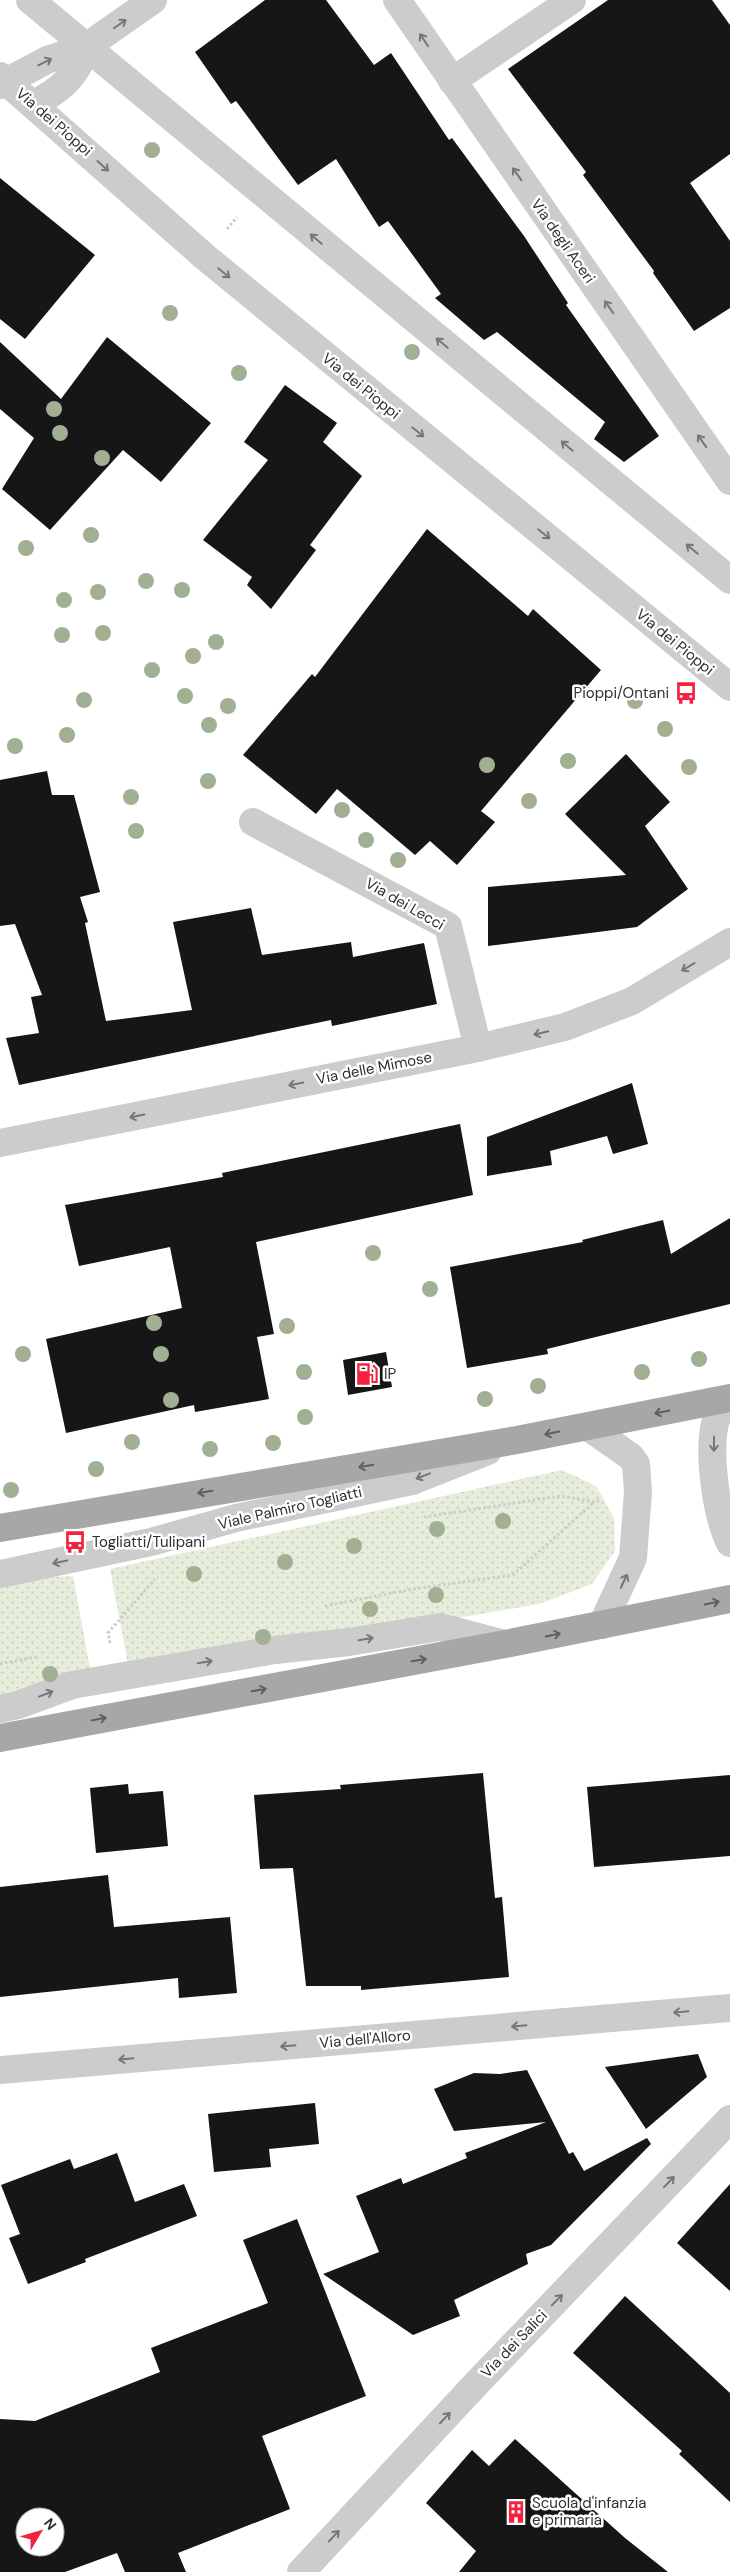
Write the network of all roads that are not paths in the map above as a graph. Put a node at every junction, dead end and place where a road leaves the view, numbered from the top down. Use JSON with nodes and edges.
{"nodes":[{"id":1,"x":30,"y":0,"type":"edge"},
{"id":2,"x":153,"y":0,"type":"edge"},
{"id":3,"x":398,"y":0,"type":"edge"},
{"id":4,"x":572,"y":0,"type":"edge"},
{"id":5,"x":86,"y":48,"type":"junction"},
{"id":6,"x":2,"y":80,"type":"edge"},
{"id":7,"x":452,"y":81,"type":"junction"},
{"id":8,"x":34,"y":104,"type":"junction"},
{"id":9,"x":730,"y":481,"type":"edge"},
{"id":10,"x":730,"y":580,"type":"edge"},
{"id":11,"x":730,"y":687,"type":"edge"},
{"id":12,"x":253,"y":822,"type":"dead end"},
{"id":13,"x":730,"y":942,"type":"edge"},
{"id":14,"x":478,"y":1048,"type":"junction"},
{"id":15,"x":0,"y":1143,"type":"edge"},
{"id":16,"x":728,"y":1398,"type":"edge"},
{"id":17,"x":588,"y":1427,"type":"junction"},
{"id":18,"x":517,"y":1440,"type":"junction"},
{"id":19,"x":0,"y":1528,"type":"edge"},
{"id":20,"x":730,"y":1544,"type":"edge"},
{"id":21,"x":0,"y":1574,"type":"edge"},
{"id":22,"x":730,"y":1599,"type":"edge"},
{"id":23,"x":602,"y":1625,"type":"junction"},
{"id":24,"x":505,"y":1644,"type":"junction"},
{"id":25,"x":0,"y":1709,"type":"edge"},
{"id":26,"x":0,"y":1738,"type":"edge"},
{"id":27,"x":730,"y":2008,"type":"edge"},
{"id":28,"x":0,"y":2070,"type":"edge"},
{"id":29,"x":730,"y":2119,"type":"edge"},
{"id":30,"x":300,"y":2572,"type":"edge"}],
"edges":[{"from":1,"to":5,"type":"street"},
{"from":5,"to":2,"type":"street","one_way":true},
{"from":7,"to":3,"type":"street","name":"Via degli Aceri","one_way":true},
{"from":4,"to":7,"type":"street"},
{"from":6,"to":5,"type":"street","one_way":true},
{"from":5,"to":8,"type":"street"},
{"from":10,"to":5,"type":"street","one_way":true},
{"from":6,"to":8,"type":"street","name":"Via dei Pioppi"},
{"from":9,"to":7,"type":"street","name":"Via degli Aceri","one_way":true},
{"from":8,"to":11,"type":"street","name":"Via dei Pioppi","one_way":true},
{"from":12,"to":14,"type":"street","name":"Via dei Lecci"},
{"from":13,"to":14,"type":"street","name":"Via delle Mimose","one_way":true},
{"from":14,"to":15,"type":"street","name":"Via delle Mimose","one_way":true},
{"from":16,"to":17,"type":"main road","name":"Viale Palmiro Togliatti","one_way":true},
{"from":16,"to":20,"type":"street","name":"Viale Palmiro Togliatti","one_way":true},
{"from":17,"to":18,"type":"main road","name":"Viale Palmiro Togliatti","one_way":true},
{"from":23,"to":17,"type":"street","one_way":true},
{"from":18,"to":19,"type":"main road","name":"Viale Palmiro Togliatti","one_way":true},
{"from":18,"to":21,"type":"street","name":"Viale Palmiro Togliatti","one_way":true},
{"from":23,"to":22,"type":"main road","one_way":true},
{"from":24,"to":23,"type":"main road","one_way":true},
{"from":25,"to":24,"type":"street","one_way":true},
{"from":26,"to":24,"type":"main road","one_way":true},
{"from":27,"to":28,"type":"street","name":"Via dell'Alloro","one_way":true},
{"from":30,"to":29,"type":"street","name":"Via dei Salici","one_way":true}]}
